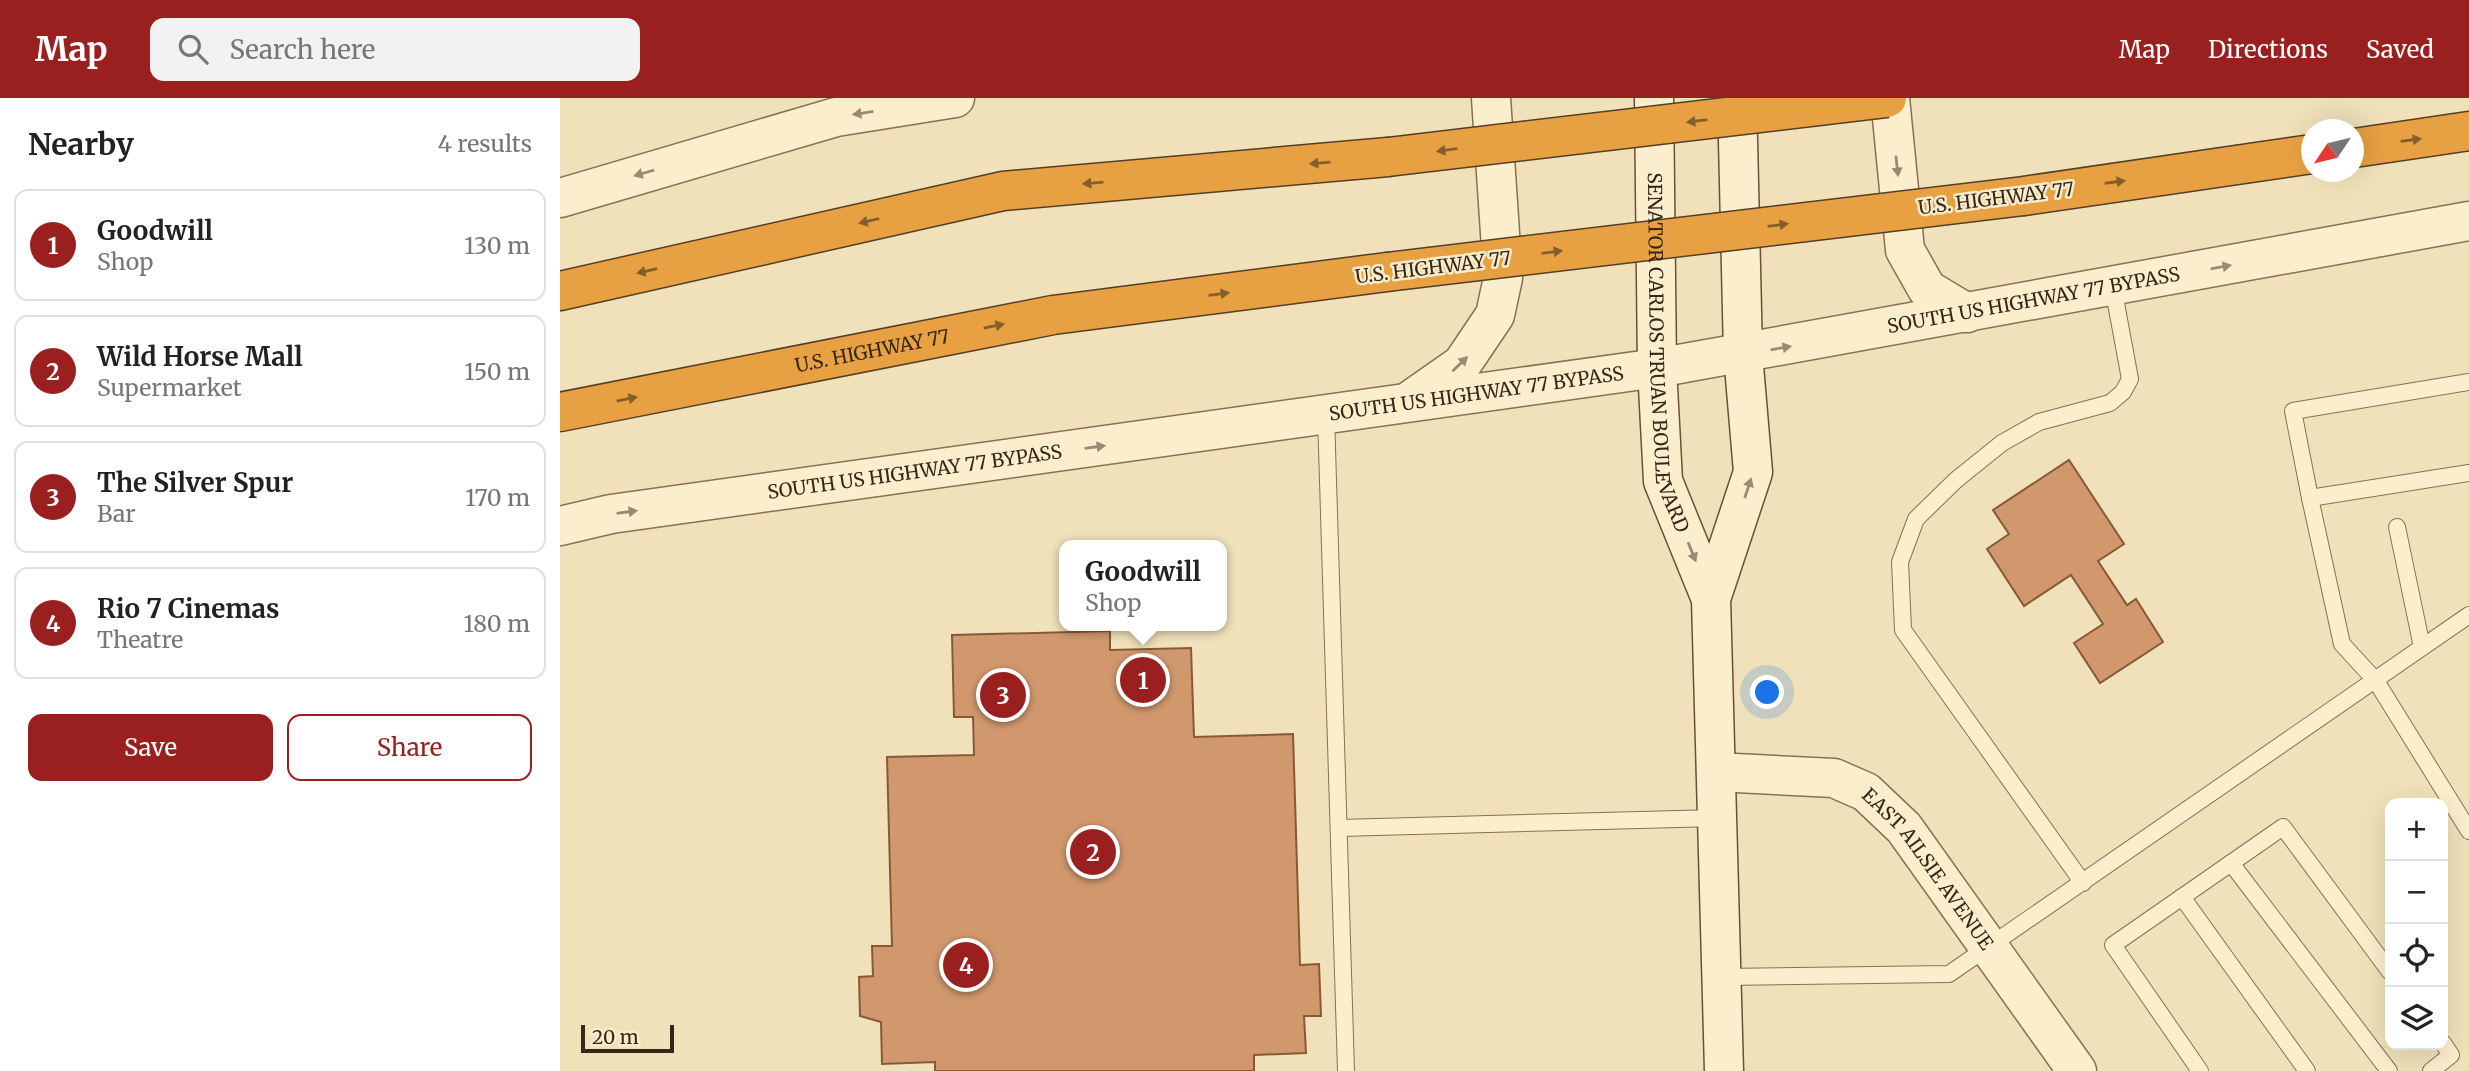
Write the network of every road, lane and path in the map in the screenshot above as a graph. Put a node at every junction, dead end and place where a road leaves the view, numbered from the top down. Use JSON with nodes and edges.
{"nodes":[{"id":1,"x":955,"y":98,"type":"edge"},
{"id":2,"x":1491,"y":98,"type":"edge"},
{"id":3,"x":1654,"y":98,"type":"edge"},
{"id":4,"x":1737,"y":98,"type":"edge"},
{"id":5,"x":1889,"y":98,"type":"edge"},
{"id":6,"x":2469,"y":131,"type":"edge"},
{"id":7,"x":2364,"y":147,"type":"edge"},
{"id":8,"x":2301,"y":156,"type":"edge"},
{"id":9,"x":560,"y":198,"type":"edge"},
{"id":10,"x":2469,"y":221,"type":"edge"},
{"id":11,"x":2113,"y":287,"type":"junction"},
{"id":12,"x":560,"y":290,"type":"edge"},
{"id":13,"x":1967,"y":313,"type":"junction"},
{"id":14,"x":1744,"y":354,"type":"junction"},
{"id":15,"x":1657,"y":368,"type":"junction"},
{"id":16,"x":2469,"y":382,"type":"edge"},
{"id":17,"x":1405,"y":404,"type":"junction"},
{"id":18,"x":560,"y":412,"type":"edge"},
{"id":19,"x":1326,"y":415,"type":"junction"},
{"id":20,"x":2469,"y":473,"type":"edge"},
{"id":21,"x":2311,"y":498,"type":"junction"},
{"id":22,"x":560,"y":526,"type":"edge"},
{"id":23,"x":2397,"y":527,"type":"dead end"},
{"id":24,"x":1711,"y":599,"type":"junction"},
{"id":25,"x":2469,"y":615,"type":"edge"},
{"id":26,"x":2422,"y":647,"type":"junction"},
{"id":27,"x":2376,"y":681,"type":"junction"},
{"id":28,"x":1716,"y":772,"type":"junction"},
{"id":29,"x":1717,"y":818,"type":"junction"},
{"id":30,"x":1339,"y":828,"type":"junction"},
{"id":31,"x":2469,"y":831,"type":"edge"},
{"id":32,"x":2231,"y":863,"type":"junction"},
{"id":33,"x":2083,"y":883,"type":"junction"},
{"id":34,"x":2182,"y":897,"type":"junction"},
{"id":35,"x":1989,"y":948,"type":"junction"},
{"id":36,"x":2385,"y":965,"type":"edge"},
{"id":37,"x":1721,"y":977,"type":"junction"},
{"id":38,"x":2448,"y":1050,"type":"edge"},
{"id":39,"x":1346,"y":1071,"type":"edge"},
{"id":40,"x":1724,"y":1071,"type":"edge"},
{"id":41,"x":2077,"y":1071,"type":"edge"},
{"id":42,"x":2200,"y":1071,"type":"edge"},
{"id":43,"x":2307,"y":1071,"type":"edge"},
{"id":44,"x":2389,"y":1071,"type":"edge"},
{"id":45,"x":2431,"y":1071,"type":"edge"}],
"edges":[{"from":1,"to":9,"type":"street","one_way":true},
{"from":17,"to":2,"type":"street","one_way":true},
{"from":3,"to":15,"type":"street","name":"SENATOR CARLOS TRUAN BOULEVARD"},
{"from":4,"to":14,"type":"street","name":"SENATOR CARLOS TRUAN BOULEVARD"},
{"from":5,"to":12,"type":"highway","one_way":true,"bridge":true},
{"from":5,"to":13,"type":"street","one_way":true},
{"from":7,"to":6,"type":"highway","one_way":true},
{"from":18,"to":8,"type":"highway","name":"U.S. HIGHWAY 77","one_way":true,"bridge":true},
{"from":11,"to":10,"type":"street","name":"SOUTH US HIGHWAY 77 BYPASS","one_way":true},
{"from":11,"to":13,"type":"street","name":"SOUTH US HIGHWAY 77 BYPASS"},
{"from":11,"to":33,"type":"lane"},
{"from":14,"to":13,"type":"street","name":"SOUTH US HIGHWAY 77 BYPASS","one_way":true},
{"from":14,"to":15,"type":"street","name":"SOUTH US HIGHWAY 77 BYPASS"},
{"from":24,"to":14,"type":"street","name":"SENATOR CARLOS TRUAN BOULEVARD","one_way":true},
{"from":15,"to":17,"type":"street","name":"SOUTH US HIGHWAY 77 BYPASS"},
{"from":15,"to":24,"type":"street","name":"SENATOR CARLOS TRUAN BOULEVARD","one_way":true},
{"from":16,"to":21,"type":"lane"},
{"from":17,"to":19,"type":"street","name":"SOUTH US HIGHWAY 77 BYPASS"},
{"from":22,"to":19,"type":"street","name":"SOUTH US HIGHWAY 77 BYPASS","one_way":true},
{"from":19,"to":30,"type":"lane"},
{"from":20,"to":21,"type":"lane"},
{"from":21,"to":27,"type":"lane"},
{"from":23,"to":26,"type":"lane"},
{"from":24,"to":28,"type":"street","name":"SENATOR CARLOS TRUAN BOULEVARD"},
{"from":25,"to":26,"type":"lane"},
{"from":26,"to":27,"type":"lane"},
{"from":27,"to":31,"type":"lane"},
{"from":27,"to":33,"type":"lane"},
{"from":28,"to":29,"type":"street","name":"SENATOR CARLOS TRUAN BOULEVARD"},
{"from":28,"to":35,"type":"street","name":"EAST AILSIE AVENUE"},
{"from":29,"to":30,"type":"lane"},
{"from":29,"to":37,"type":"street","name":"SENATOR CARLOS TRUAN BOULEVARD"},
{"from":30,"to":39,"type":"lane"},
{"from":32,"to":34,"type":"lane"},
{"from":32,"to":36,"type":"lane"},
{"from":32,"to":44,"type":"lane"},
{"from":33,"to":35,"type":"lane"},
{"from":34,"to":42,"type":"lane"},
{"from":34,"to":43,"type":"lane"},
{"from":35,"to":37,"type":"lane"},
{"from":35,"to":41,"type":"street","name":"EAST AILSIE AVENUE"},
{"from":37,"to":40,"type":"street","name":"SENATOR CARLOS TRUAN BOULEVARD"},
{"from":38,"to":45,"type":"lane"}]}
